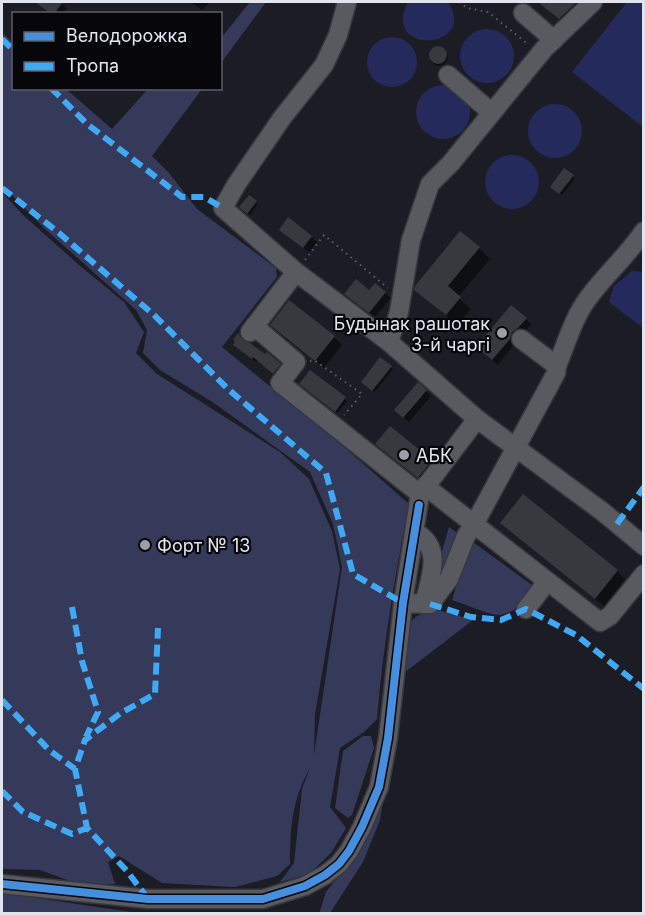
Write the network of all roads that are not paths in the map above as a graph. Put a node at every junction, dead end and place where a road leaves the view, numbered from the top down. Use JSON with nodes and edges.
{"nodes":[{"id":1,"x":347,"y":2,"type":"edge"},
{"id":2,"x":593,"y":2,"type":"edge"},
{"id":3,"x":523,"y":13,"type":"dead end"},
{"id":4,"x":554,"y":40,"type":"junction"},
{"id":5,"x":448,"y":75,"type":"dead end"},
{"id":6,"x":492,"y":113,"type":"junction"},
{"id":7,"x":644,"y":231,"type":"edge"},
{"id":8,"x":296,"y":272,"type":"junction"},
{"id":9,"x":521,"y":339,"type":"dead end"},
{"id":10,"x":389,"y":342,"type":"junction"},
{"id":11,"x":557,"y":366,"type":"junction"},
{"id":12,"x":477,"y":419,"type":"junction"},
{"id":13,"x":517,"y":447,"type":"junction"},
{"id":14,"x":421,"y":495,"type":"junction"},
{"id":15,"x":475,"y":523,"type":"junction"},
{"id":16,"x":415,"y":532,"type":"junction"},
{"id":17,"x":644,"y":546,"type":"edge"},
{"id":18,"x":644,"y":574,"type":"edge"},
{"id":19,"x":546,"y":580,"type":"junction"},
{"id":20,"x":403,"y":603,"type":"junction"},
{"id":21,"x":424,"y":604,"type":"junction"},
{"id":22,"x":526,"y":609,"type":"dead end"},
{"id":23,"x":2,"y":884,"type":"edge"}],
"edges":[{"from":1,"to":8,"type":"street"},
{"from":2,"to":4,"type":"street"},
{"from":3,"to":4,"type":"street"},
{"from":4,"to":6,"type":"street"},
{"from":5,"to":6,"type":"street"},
{"from":6,"to":10,"type":"street"},
{"from":7,"to":11,"type":"street"},
{"from":8,"to":10,"type":"street"},
{"from":8,"to":14,"type":"street"},
{"from":9,"to":11,"type":"street"},
{"from":10,"to":12,"type":"street"},
{"from":11,"to":13,"type":"street"},
{"from":12,"to":13,"type":"street"},
{"from":12,"to":14,"type":"street"},
{"from":13,"to":15,"type":"street"},
{"from":13,"to":17,"type":"street"},
{"from":14,"to":15,"type":"street"},
{"from":14,"to":16,"type":"street"},
{"from":15,"to":19,"type":"street"},
{"from":15,"to":21,"type":"street"},
{"from":16,"to":20,"type":"street"},
{"from":16,"to":21,"type":"street"},
{"from":18,"to":19,"type":"street"},
{"from":19,"to":22,"type":"street"},
{"from":20,"to":21,"type":"street"},
{"from":20,"to":23,"type":"street"}]}
